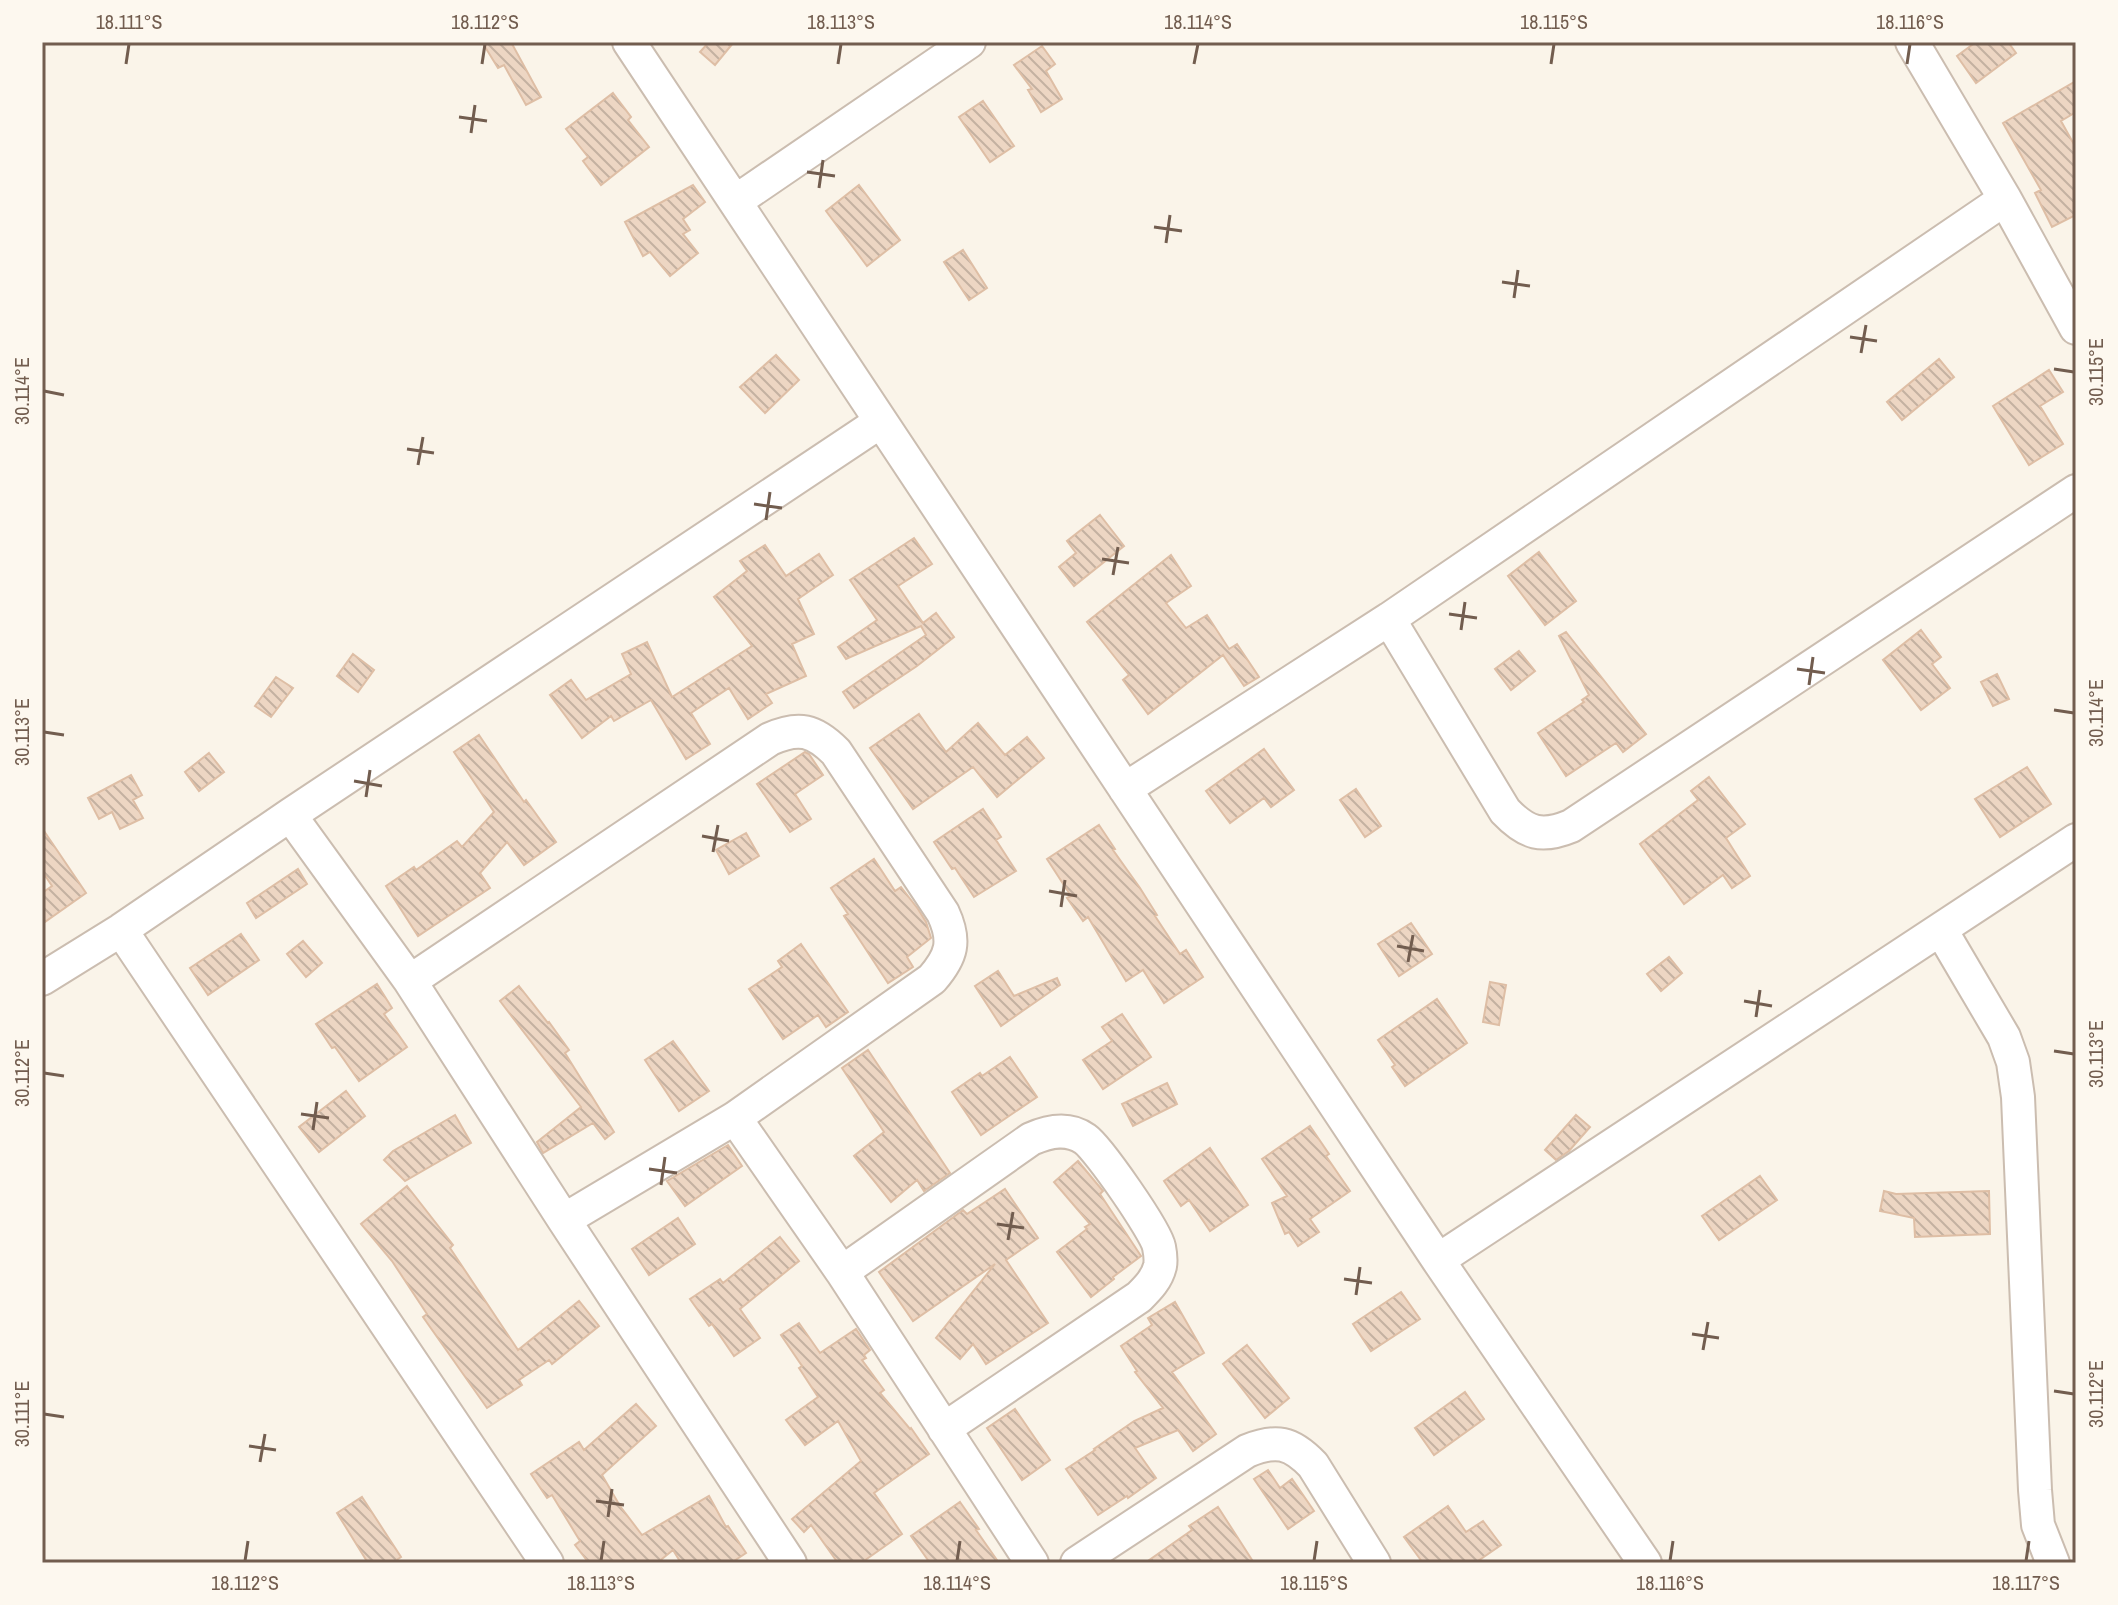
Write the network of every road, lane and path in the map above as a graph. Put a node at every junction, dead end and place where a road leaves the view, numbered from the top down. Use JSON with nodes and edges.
{"nodes":[{"id":1,"x":629,"y":42,"type":"edge"},
{"id":2,"x":969,"y":42,"type":"edge"},
{"id":3,"x":1912,"y":42,"type":"edge"},
{"id":4,"x":2005,"y":199,"type":"junction"},
{"id":5,"x":736,"y":201,"type":"junction"},
{"id":6,"x":2076,"y":328,"type":"edge"},
{"id":7,"x":880,"y":422,"type":"junction"},
{"id":8,"x":2076,"y":491,"type":"edge"},
{"id":9,"x":1389,"y":619,"type":"junction"},
{"id":10,"x":1125,"y":789,"type":"junction"},
{"id":11,"x":290,"y":815,"type":"junction"},
{"id":12,"x":2076,"y":840,"type":"edge"},
{"id":13,"x":121,"y":930,"type":"junction"},
{"id":14,"x":1941,"y":930,"type":"junction"},
{"id":15,"x":42,"y":979,"type":"edge"},
{"id":16,"x":410,"y":981,"type":"junction"},
{"id":17,"x":735,"y":1118,"type":"junction"},
{"id":18,"x":564,"y":1220,"type":"junction"},
{"id":19,"x":1438,"y":1260,"type":"junction"},
{"id":20,"x":842,"y":1272,"type":"junction"},
{"id":21,"x":944,"y":1429,"type":"junction"},
{"id":22,"x":781,"y":1560,"type":"edge"},
{"id":23,"x":547,"y":1563,"type":"edge"},
{"id":24,"x":1032,"y":1563,"type":"edge"},
{"id":25,"x":1077,"y":1563,"type":"edge"},
{"id":26,"x":1374,"y":1563,"type":"edge"},
{"id":27,"x":1645,"y":1563,"type":"edge"},
{"id":28,"x":2053,"y":1563,"type":"edge"}],
"edges":[{"from":1,"to":5,"type":"street"},
{"from":2,"to":5,"type":"street"},
{"from":3,"to":4,"type":"street"},
{"from":4,"to":6,"type":"street"},
{"from":4,"to":9,"type":"street"},
{"from":5,"to":7,"type":"street"},
{"from":7,"to":10,"type":"street"},
{"from":7,"to":11,"type":"street"},
{"from":8,"to":9,"type":"street"},
{"from":9,"to":10,"type":"street"},
{"from":10,"to":19,"type":"street"},
{"from":11,"to":13,"type":"street"},
{"from":11,"to":16,"type":"street"},
{"from":12,"to":14,"type":"street"},
{"from":13,"to":15,"type":"street"},
{"from":13,"to":23,"type":"street"},
{"from":14,"to":19,"type":"street"},
{"from":14,"to":28,"type":"street"},
{"from":16,"to":17,"type":"street"},
{"from":16,"to":18,"type":"street"},
{"from":17,"to":18,"type":"street"},
{"from":17,"to":20,"type":"street"},
{"from":18,"to":22,"type":"street"},
{"from":19,"to":27,"type":"street"},
{"from":20,"to":21,"type":"street"},
{"from":20,"to":21,"type":"street"},
{"from":21,"to":24,"type":"street"},
{"from":25,"to":26,"type":"street"}]}
